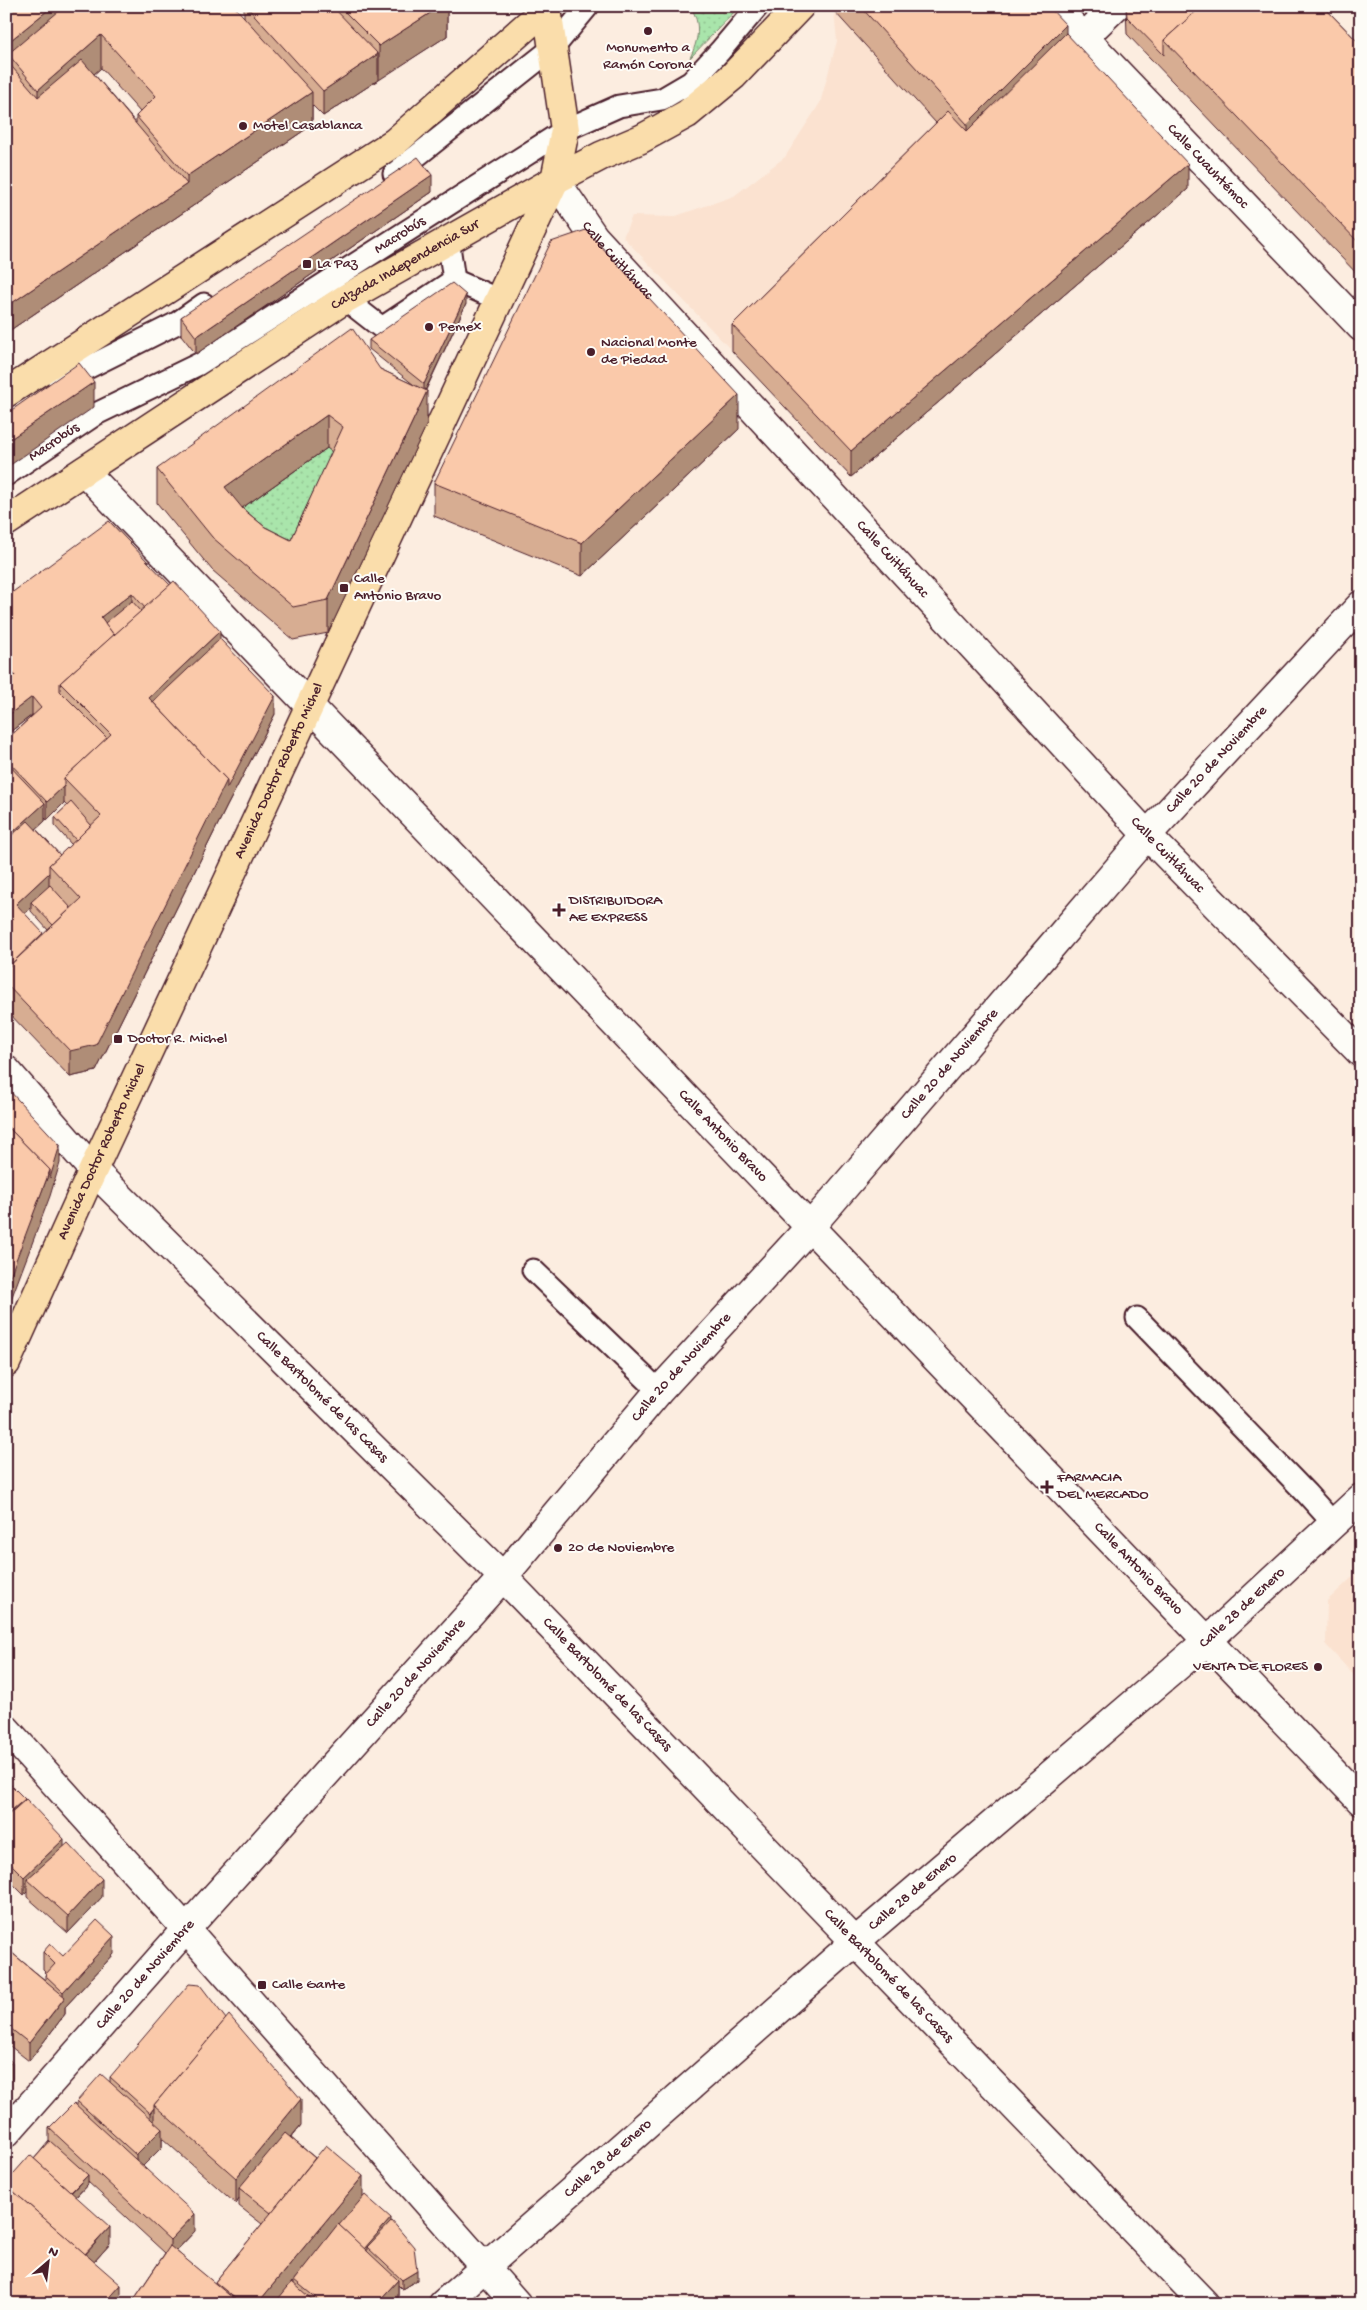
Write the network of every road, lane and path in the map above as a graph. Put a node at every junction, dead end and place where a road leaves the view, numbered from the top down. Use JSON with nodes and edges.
{"nodes":[{"id":1,"x":588,"y":6,"type":"edge"},
{"id":2,"x":758,"y":6,"type":"edge"},
{"id":3,"x":800,"y":6,"type":"edge"},
{"id":4,"x":1054,"y":6,"type":"edge"},
{"id":5,"x":1116,"y":6,"type":"edge"},
{"id":6,"x":548,"y":8,"type":"edge"},
{"id":7,"x":1084,"y":38,"type":"junction"},
{"id":8,"x":554,"y":47,"type":"junction"},
{"id":9,"x":565,"y":130,"type":"junction"},
{"id":10,"x":554,"y":180,"type":"junction"},
{"id":11,"x":377,"y":186,"type":"edge"},
{"id":12,"x":448,"y":239,"type":"junction"},
{"id":13,"x":454,"y":280,"type":"junction"},
{"id":14,"x":217,"y":296,"type":"edge"},
{"id":15,"x":345,"y":299,"type":"junction"},
{"id":16,"x":498,"y":299,"type":"junction"},
{"id":17,"x":1361,"y":327,"type":"edge"},
{"id":18,"x":44,"y":392,"type":"edge"},
{"id":19,"x":6,"y":393,"type":"edge"},
{"id":20,"x":84,"y":471,"type":"junction"},
{"id":21,"x":6,"y":475,"type":"edge"},
{"id":22,"x":6,"y":522,"type":"edge"},
{"id":23,"x":1361,"y":605,"type":"edge"},
{"id":24,"x":310,"y":707,"type":"junction"},
{"id":25,"x":1147,"y":835,"type":"junction"},
{"id":26,"x":1361,"y":1053,"type":"edge"},
{"id":27,"x":6,"y":1070,"type":"edge"},
{"id":28,"x":93,"y":1170,"type":"junction"},
{"id":29,"x":810,"y":1227,"type":"junction"},
{"id":30,"x":533,"y":1270,"type":"dead end"},
{"id":31,"x":1137,"y":1318,"type":"dead end"},
{"id":32,"x":6,"y":1363,"type":"edge"},
{"id":33,"x":659,"y":1391,"type":"junction"},
{"id":34,"x":1361,"y":1498,"type":"edge"},
{"id":35,"x":1334,"y":1524,"type":"junction"},
{"id":36,"x":503,"y":1577,"type":"junction"},
{"id":37,"x":1206,"y":1641,"type":"junction"},
{"id":38,"x":6,"y":1729,"type":"edge"},
{"id":39,"x":1361,"y":1801,"type":"edge"},
{"id":40,"x":186,"y":1929,"type":"junction"},
{"id":41,"x":856,"y":1941,"type":"junction"},
{"id":42,"x":6,"y":2133,"type":"edge"},
{"id":43,"x":484,"y":2268,"type":"junction"},
{"id":44,"x":442,"y":2304,"type":"edge"},
{"id":45,"x":516,"y":2304,"type":"edge"},
{"id":46,"x":1205,"y":2304,"type":"edge"}],
"edges":[{"from":1,"to":8,"type":"lane"},
{"from":2,"to":9,"type":"lane","name":"Macrobús"},
{"from":3,"to":10,"type":"main road","name":"Calzada Independencia Sur"},
{"from":4,"to":7,"type":"street","name":"Calle Cuauhtémoc"},
{"from":5,"to":7,"type":"street"},
{"from":6,"to":8,"type":"main road"},
{"from":6,"to":19,"type":"main road"},
{"from":7,"to":17,"type":"street","name":"Calle Cuauhtémoc"},
{"from":8,"to":9,"type":"main road"},
{"from":8,"to":11,"type":"lane"},
{"from":9,"to":10,"type":"main road"},
{"from":9,"to":21,"type":"lane","name":"Macrobús"},
{"from":10,"to":12,"type":"main road","name":"Calzada Independencia Sur"},
{"from":10,"to":16,"type":"main road","name":"Avenida Doctor Roberto Michel"},
{"from":10,"to":25,"type":"street","name":"Calle Cuitláhuac"},
{"from":12,"to":13,"type":"lane"},
{"from":12,"to":15,"type":"main road","name":"Calzada Independencia Sur"},
{"from":13,"to":15,"type":"lane"},
{"from":13,"to":16,"type":"lane"},
{"from":14,"to":18,"type":"lane"},
{"from":15,"to":20,"type":"main road","name":"Calzada Independencia Sur"},
{"from":16,"to":24,"type":"main road","name":"Avenida Doctor Roberto Michel"},
{"from":20,"to":22,"type":"main road","name":"Calzada Independencia Sur"},
{"from":20,"to":24,"type":"street","name":"Calle Antonio Bravo"},
{"from":23,"to":25,"type":"street","name":"Calle 20 de Noviembre"},
{"from":24,"to":28,"type":"main road","name":"Avenida Doctor Roberto Michel"},
{"from":24,"to":29,"type":"street","name":"Calle Antonio Bravo"},
{"from":25,"to":26,"type":"street","name":"Calle Cuitláhuac"},
{"from":25,"to":29,"type":"street","name":"Calle 20 de Noviembre"},
{"from":27,"to":28,"type":"street","name":"Calle Bartolomé de las Casas"},
{"from":28,"to":32,"type":"main road","name":"Avenida Doctor Roberto Michel"},
{"from":28,"to":36,"type":"street","name":"Calle Bartolomé de las Casas"},
{"from":29,"to":33,"type":"street","name":"Calle 20 de Noviembre"},
{"from":29,"to":37,"type":"street","name":"Calle Antonio Bravo"},
{"from":30,"to":33,"type":"lane"},
{"from":31,"to":35,"type":"lane"},
{"from":33,"to":36,"type":"street","name":"Calle 20 de Noviembre"},
{"from":34,"to":35,"type":"street","name":"Calle 28 de Enero"},
{"from":35,"to":37,"type":"street","name":"Calle 28 de Enero"},
{"from":36,"to":40,"type":"street","name":"Calle 20 de Noviembre"},
{"from":36,"to":41,"type":"street","name":"Calle Bartolomé de las Casas"},
{"from":37,"to":39,"type":"street","name":"Calle Antonio Bravo"},
{"from":37,"to":41,"type":"street","name":"Calle 28 de Enero"},
{"from":38,"to":40,"type":"street"},
{"from":40,"to":42,"type":"street","name":"Calle 20 de Noviembre"},
{"from":40,"to":43,"type":"street"},
{"from":41,"to":43,"type":"street","name":"Calle 28 de Enero"},
{"from":41,"to":46,"type":"street","name":"Calle Bartolomé de las Casas"},
{"from":43,"to":44,"type":"street","name":"Calle 28 de Enero"},
{"from":43,"to":45,"type":"street"}]}
